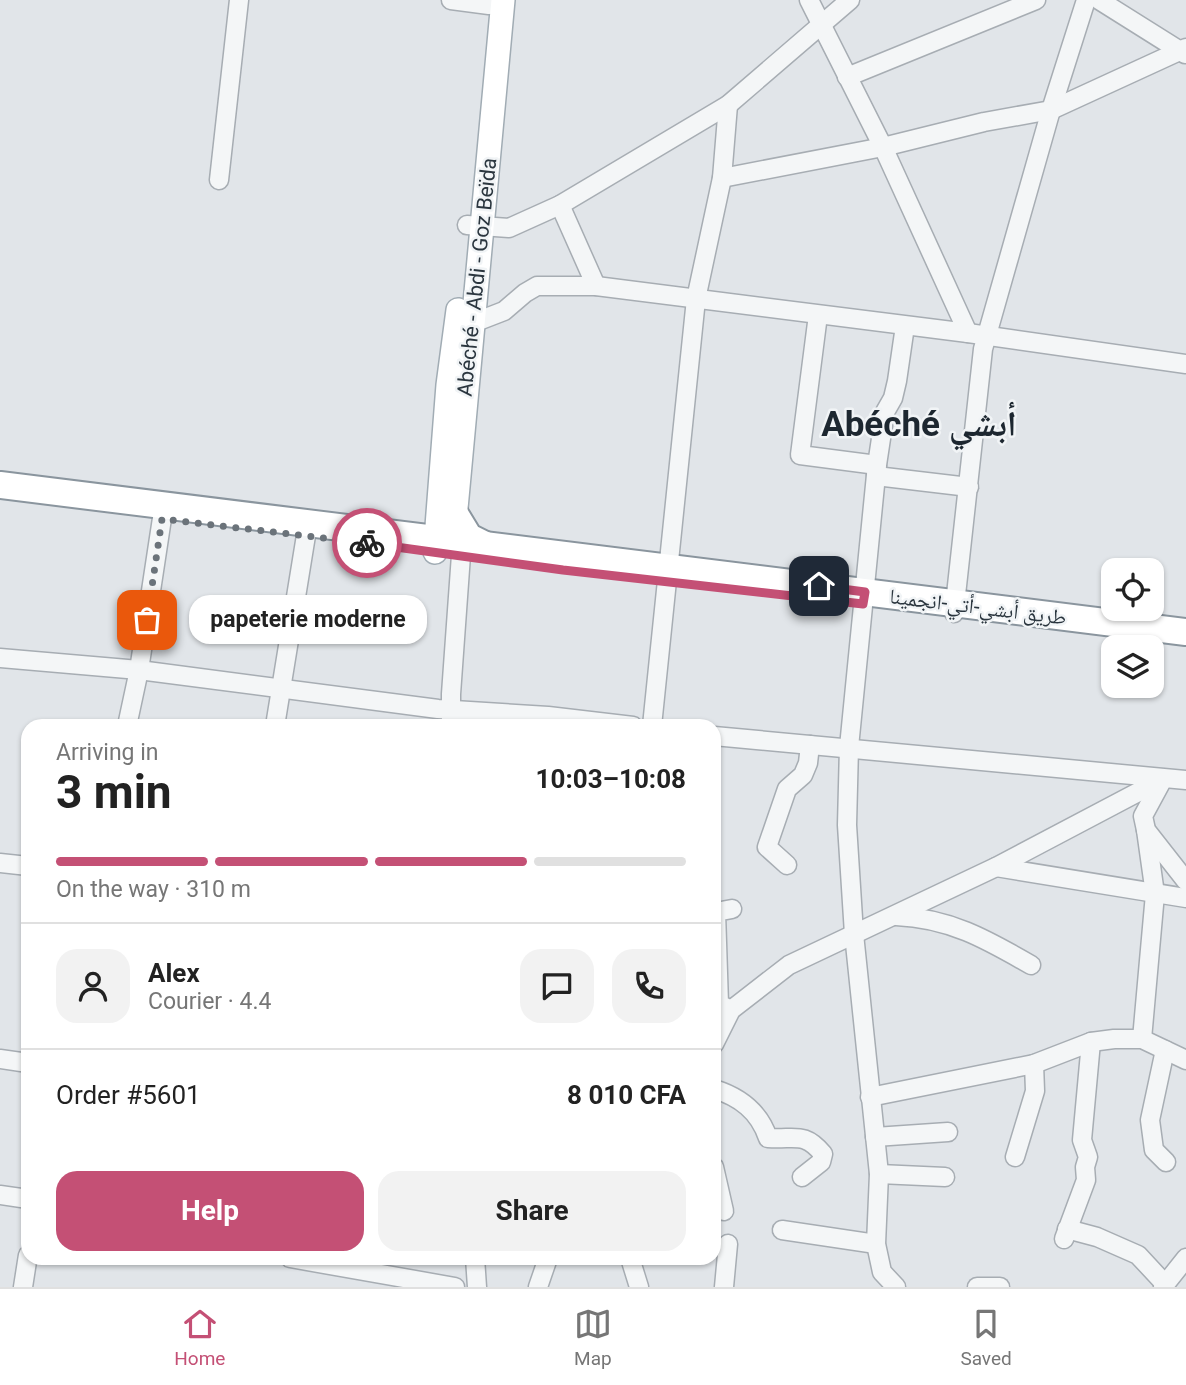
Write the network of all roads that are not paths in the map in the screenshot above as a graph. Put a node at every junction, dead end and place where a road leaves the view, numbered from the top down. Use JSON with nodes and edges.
{"nodes":[{"id":1,"x":239,"y":0,"type":"edge"},
{"id":2,"x":451,"y":0,"type":"edge"},
{"id":3,"x":850,"y":0,"type":"edge"},
{"id":4,"x":1035,"y":0,"type":"edge"},
{"id":5,"x":1086,"y":0,"type":"edge"},
{"id":6,"x":1099,"y":0,"type":"edge"},
{"id":7,"x":810,"y":1,"type":"edge"},
{"id":8,"x":494,"y":2,"type":"edge"},
{"id":9,"x":821,"y":26,"type":"junction"},
{"id":10,"x":1184,"y":51,"type":"edge"},
{"id":11,"x":847,"y":76,"type":"junction"},
{"id":12,"x":728,"y":105,"type":"junction"},
{"id":13,"x":1051,"y":110,"type":"junction"},
{"id":14,"x":883,"y":147,"type":"junction"},
{"id":15,"x":722,"y":178,"type":"junction"},
{"id":16,"x":219,"y":180,"type":"dead end"},
{"id":17,"x":560,"y":205,"type":"junction"},
{"id":18,"x":474,"y":225,"type":"junction"},
{"id":19,"x":596,"y":286,"type":"junction"},
{"id":20,"x":696,"y":299,"type":"junction"},
{"id":21,"x":818,"y":314,"type":"junction"},
{"id":22,"x":465,"y":322,"type":"junction"},
{"id":23,"x":905,"y":326,"type":"junction"},
{"id":24,"x":968,"y":333,"type":"junction"},
{"id":25,"x":986,"y":335,"type":"junction"},
{"id":26,"x":1186,"y":364,"type":"edge"},
{"id":27,"x":876,"y":470,"type":"junction"},
{"id":28,"x":0,"y":485,"type":"edge"},
{"id":29,"x":969,"y":487,"type":"junction"},
{"id":30,"x":0,"y":499,"type":"edge"},
{"id":31,"x":163,"y":512,"type":"junction"},
{"id":32,"x":447,"y":514,"type":"junction"},
{"id":33,"x":307,"y":530,"type":"junction"},
{"id":34,"x":409,"y":537,"type":"junction"},
{"id":35,"x":489,"y":547,"type":"junction"},
{"id":36,"x":447,"y":549,"type":"junction"},
{"id":37,"x":667,"y":574,"type":"junction"},
{"id":38,"x":864,"y":598,"type":"junction"},
{"id":39,"x":954,"y":610,"type":"junction"},
{"id":40,"x":1186,"y":632,"type":"edge"},
{"id":41,"x":1148,"y":635,"type":"edge"},
{"id":42,"x":1164,"y":635,"type":"edge"},
{"id":43,"x":1164,"y":639,"type":"edge"},
{"id":44,"x":1186,"y":646,"type":"edge"},
{"id":45,"x":0,"y":658,"type":"edge"},
{"id":46,"x":139,"y":670,"type":"junction"},
{"id":47,"x":282,"y":687,"type":"junction"},
{"id":48,"x":451,"y":718,"type":"edge"},
{"id":49,"x":128,"y":719,"type":"edge"},
{"id":50,"x":276,"y":719,"type":"edge"},
{"id":51,"x":574,"y":719,"type":"edge"},
{"id":52,"x":653,"y":719,"type":"edge"},
{"id":53,"x":721,"y":737,"type":"edge"},
{"id":54,"x":810,"y":745,"type":"junction"},
{"id":55,"x":849,"y":747,"type":"junction"},
{"id":56,"x":1163,"y":779,"type":"junction"},
{"id":57,"x":1186,"y":780,"type":"edge"},
{"id":58,"x":1146,"y":830,"type":"junction"},
{"id":59,"x":0,"y":863,"type":"edge"},
{"id":60,"x":21,"y":865,"type":"edge"},
{"id":61,"x":787,"y":865,"type":"dead end"},
{"id":62,"x":996,"y":867,"type":"junction"},
{"id":63,"x":1186,"y":881,"type":"edge"},
{"id":64,"x":1155,"y":894,"type":"junction"},
{"id":65,"x":1186,"y":898,"type":"edge"},
{"id":66,"x":732,"y":909,"type":"dead end"},
{"id":67,"x":721,"y":911,"type":"edge"},
{"id":68,"x":892,"y":916,"type":"junction"},
{"id":69,"x":853,"y":934,"type":"junction"},
{"id":70,"x":1031,"y":965,"type":"dead end"},
{"id":71,"x":721,"y":1006,"type":"edge"},
{"id":72,"x":1142,"y":1039,"type":"junction"},
{"id":73,"x":1091,"y":1042,"type":"junction"},
{"id":74,"x":1166,"y":1050,"type":"junction"},
{"id":75,"x":0,"y":1059,"type":"edge"},
{"id":76,"x":1186,"y":1060,"type":"edge"},
{"id":77,"x":21,"y":1062,"type":"edge"},
{"id":78,"x":1034,"y":1064,"type":"junction"},
{"id":79,"x":721,"y":1090,"type":"edge"},
{"id":80,"x":870,"y":1097,"type":"junction"},
{"id":81,"x":948,"y":1132,"type":"dead end"},
{"id":82,"x":875,"y":1138,"type":"junction"},
{"id":83,"x":1016,"y":1157,"type":"dead end"},
{"id":84,"x":1166,"y":1162,"type":"dead end"},
{"id":85,"x":879,"y":1174,"type":"junction"},
{"id":86,"x":802,"y":1177,"type":"dead end"},
{"id":87,"x":944,"y":1177,"type":"dead end"},
{"id":88,"x":0,"y":1195,"type":"edge"},
{"id":89,"x":21,"y":1198,"type":"edge"},
{"id":90,"x":721,"y":1198,"type":"edge"},
{"id":91,"x":724,"y":1211,"type":"dead end"},
{"id":92,"x":782,"y":1230,"type":"dead end"},
{"id":93,"x":727,"y":1244,"type":"dead end"},
{"id":94,"x":876,"y":1244,"type":"junction"},
{"id":95,"x":1186,"y":1258,"type":"edge"},
{"id":96,"x":26,"y":1265,"type":"edge"},
{"id":97,"x":330,"y":1265,"type":"edge"},
{"id":98,"x":475,"y":1265,"type":"edge"},
{"id":99,"x":546,"y":1265,"type":"edge"},
{"id":100,"x":632,"y":1265,"type":"edge"},
{"id":101,"x":1164,"y":1286,"type":"edge"},
{"id":102,"x":23,"y":1287,"type":"edge"},
{"id":103,"x":455,"y":1287,"type":"edge"},
{"id":104,"x":477,"y":1287,"type":"edge"},
{"id":105,"x":538,"y":1287,"type":"edge"},
{"id":106,"x":639,"y":1287,"type":"edge"},
{"id":107,"x":724,"y":1287,"type":"edge"},
{"id":108,"x":896,"y":1287,"type":"edge"},
{"id":109,"x":977,"y":1287,"type":"edge"},
{"id":110,"x":1000,"y":1287,"type":"edge"}],
"edges":[{"from":1,"to":16,"type":"street"},
{"from":2,"to":8,"type":"street"},
{"from":3,"to":9,"type":"street"},
{"from":4,"to":11,"type":"street"},
{"from":5,"to":13,"type":"street"},
{"from":6,"to":10,"type":"street"},
{"from":7,"to":9,"type":"street"},
{"from":8,"to":18,"type":"main road"},
{"from":9,"to":11,"type":"street"},
{"from":9,"to":12,"type":"street"},
{"from":10,"to":13,"type":"street"},
{"from":11,"to":14,"type":"street"},
{"from":12,"to":15,"type":"street"},
{"from":12,"to":17,"type":"street"},
{"from":13,"to":14,"type":"street"},
{"from":13,"to":25,"type":"street"},
{"from":14,"to":15,"type":"street"},
{"from":14,"to":24,"type":"street"},
{"from":15,"to":20,"type":"street"},
{"from":17,"to":18,"type":"street"},
{"from":17,"to":19,"type":"street"},
{"from":18,"to":22,"type":"main road"},
{"from":19,"to":20,"type":"street"},
{"from":19,"to":22,"type":"street"},
{"from":20,"to":21,"type":"street"},
{"from":20,"to":37,"type":"street"},
{"from":21,"to":23,"type":"street"},
{"from":21,"to":27,"type":"street"},
{"from":22,"to":32,"type":"main road","name":"Abéché - Abdi - Goz Beïda"},
{"from":22,"to":32,"type":"main road"},
{"from":23,"to":24,"type":"street"},
{"from":23,"to":27,"type":"street"},
{"from":24,"to":25,"type":"street"},
{"from":25,"to":26,"type":"street"},
{"from":25,"to":29,"type":"street"},
{"from":27,"to":29,"type":"street"},
{"from":27,"to":38,"type":"street"},
{"from":28,"to":31,"type":"highway"},
{"from":29,"to":39,"type":"street"},
{"from":30,"to":31,"type":"highway"},
{"from":31,"to":33,"type":"highway"},
{"from":31,"to":46,"type":"street"},
{"from":32,"to":34,"type":"highway"},
{"from":32,"to":35,"type":"highway"},
{"from":32,"to":36,"type":"main road","name":"Abéché - Abdi - Goz Beïda"},
{"from":33,"to":34,"type":"highway"},
{"from":33,"to":36,"type":"highway"},
{"from":33,"to":47,"type":"street"},
{"from":34,"to":36,"type":"highway"},
{"from":35,"to":36,"type":"highway"},
{"from":35,"to":37,"type":"highway"},
{"from":36,"to":37,"type":"highway"},
{"from":36,"to":48,"type":"street"},
{"from":37,"to":38,"type":"highway"},
{"from":37,"to":52,"type":"street"},
{"from":38,"to":39,"type":"highway"},
{"from":38,"to":55,"type":"street"},
{"from":39,"to":41,"type":"highway"},
{"from":40,"to":42,"type":"highway"},
{"from":43,"to":44,"type":"highway"},
{"from":45,"to":46,"type":"street"},
{"from":46,"to":47,"type":"street"},
{"from":46,"to":49,"type":"street"},
{"from":47,"to":48,"type":"street"},
{"from":47,"to":50,"type":"street"},
{"from":48,"to":51,"type":"street"},
{"from":53,"to":54,"type":"street"},
{"from":54,"to":55,"type":"street"},
{"from":54,"to":61,"type":"street"},
{"from":55,"to":56,"type":"street"},
{"from":55,"to":69,"type":"street"},
{"from":56,"to":57,"type":"street"},
{"from":56,"to":58,"type":"street"},
{"from":56,"to":62,"type":"street"},
{"from":58,"to":63,"type":"street"},
{"from":58,"to":64,"type":"street"},
{"from":59,"to":60,"type":"street"},
{"from":62,"to":64,"type":"street"},
{"from":62,"to":68,"type":"street"},
{"from":64,"to":65,"type":"street"},
{"from":64,"to":72,"type":"street"},
{"from":66,"to":67,"type":"street"},
{"from":68,"to":69,"type":"street"},
{"from":68,"to":70,"type":"street"},
{"from":69,"to":71,"type":"street"},
{"from":69,"to":80,"type":"street"},
{"from":72,"to":73,"type":"street"},
{"from":72,"to":74,"type":"street"},
{"from":73,"to":78,"type":"street"},
{"from":73,"to":101,"type":"street"},
{"from":74,"to":76,"type":"street"},
{"from":74,"to":84,"type":"street"},
{"from":75,"to":77,"type":"street"},
{"from":78,"to":80,"type":"street"},
{"from":78,"to":83,"type":"street"},
{"from":79,"to":86,"type":"street"},
{"from":80,"to":82,"type":"street"},
{"from":81,"to":82,"type":"street"},
{"from":82,"to":85,"type":"street"},
{"from":85,"to":87,"type":"street"},
{"from":85,"to":94,"type":"street"},
{"from":88,"to":89,"type":"street"},
{"from":90,"to":91,"type":"street"},
{"from":92,"to":94,"type":"street"},
{"from":93,"to":107,"type":"street"},
{"from":94,"to":108,"type":"street"},
{"from":95,"to":101,"type":"street"},
{"from":96,"to":102,"type":"street"},
{"from":97,"to":103,"type":"street"},
{"from":98,"to":104,"type":"street"},
{"from":99,"to":105,"type":"street"},
{"from":100,"to":106,"type":"street"},
{"from":109,"to":110,"type":"street"}]}
